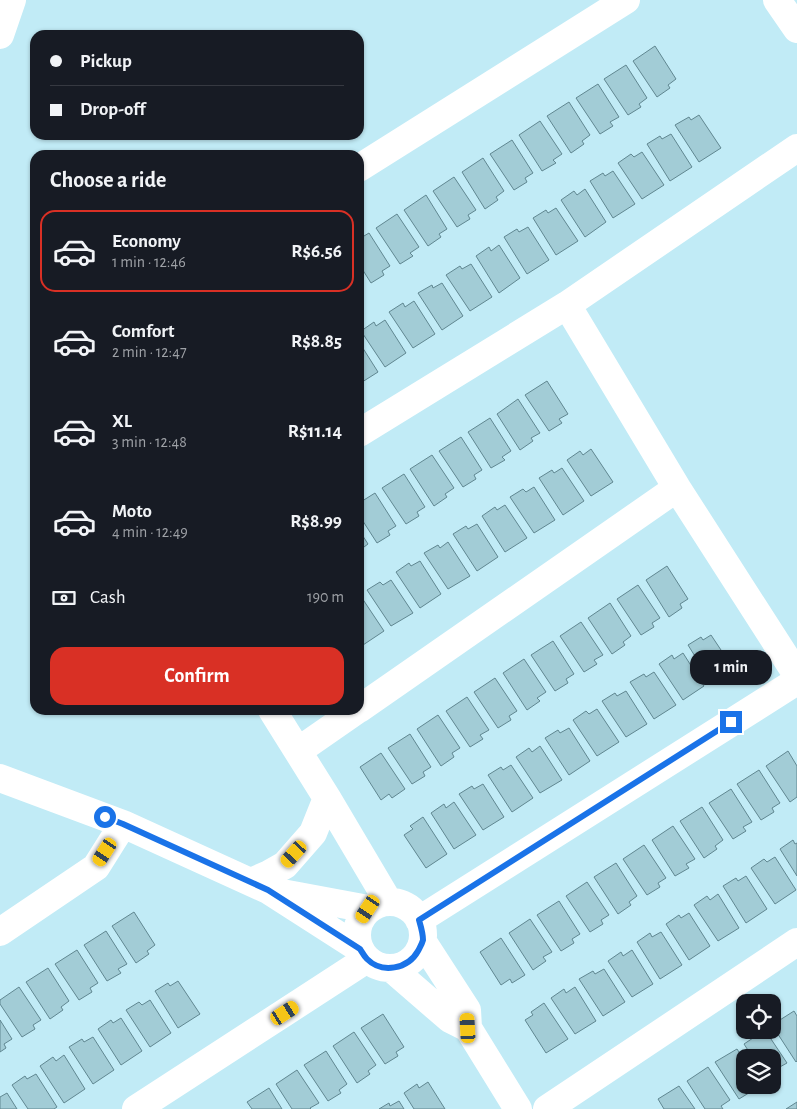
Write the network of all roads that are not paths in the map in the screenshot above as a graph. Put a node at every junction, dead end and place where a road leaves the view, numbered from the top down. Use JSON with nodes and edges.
{"nodes":[{"id":1,"x":12,"y":0,"type":"edge"},
{"id":2,"x":626,"y":0,"type":"edge"},
{"id":3,"x":777,"y":0,"type":"edge"},
{"id":4,"x":797,"y":29,"type":"edge"},
{"id":5,"x":0,"y":36,"type":"edge"},
{"id":6,"x":797,"y":148,"type":"edge"},
{"id":7,"x":364,"y":165,"type":"edge"},
{"id":8,"x":567,"y":305,"type":"junction"},
{"id":9,"x":364,"y":430,"type":"edge"},
{"id":10,"x":677,"y":488,"type":"junction"},
{"id":11,"x":797,"y":675,"type":"edge"},
{"id":12,"x":797,"y":681,"type":"edge"},
{"id":13,"x":364,"y":705,"type":"edge"},
{"id":14,"x":275,"y":715,"type":"edge"},
{"id":15,"x":349,"y":715,"type":"edge"},
{"id":16,"x":298,"y":751,"type":"junction"},
{"id":17,"x":0,"y":778,"type":"edge"},
{"id":18,"x":327,"y":798,"type":"junction"},
{"id":19,"x":123,"y":824,"type":"junction"},
{"id":20,"x":260,"y":886,"type":"junction"},
{"id":21,"x":378,"y":905,"type":"junction"},
{"id":22,"x":0,"y":932,"type":"edge"},
{"id":23,"x":421,"y":932,"type":"junction"},
{"id":24,"x":797,"y":942,"type":"edge"},
{"id":25,"x":373,"y":959,"type":"junction"},
{"id":26,"x":468,"y":1028,"type":"junction"},
{"id":27,"x":136,"y":1109,"type":"edge"},
{"id":28,"x":518,"y":1109,"type":"edge"},
{"id":29,"x":547,"y":1109,"type":"edge"}],
"edges":[{"from":1,"to":5,"type":"street"},
{"from":2,"to":7,"type":"street"},
{"from":3,"to":4,"type":"street"},
{"from":6,"to":8,"type":"street"},
{"from":8,"to":9,"type":"street"},
{"from":8,"to":10,"type":"street"},
{"from":10,"to":11,"type":"street"},
{"from":10,"to":13,"type":"street"},
{"from":12,"to":23,"type":"street"},
{"from":14,"to":16,"type":"street"},
{"from":15,"to":16,"type":"street"},
{"from":16,"to":18,"type":"street"},
{"from":17,"to":19,"type":"street"},
{"from":18,"to":20,"type":"street"},
{"from":18,"to":21,"type":"street"},
{"from":19,"to":20,"type":"street"},
{"from":19,"to":22,"type":"street"},
{"from":20,"to":21,"type":"street"},
{"from":20,"to":25,"type":"street"},
{"from":21,"to":23,"type":"street"},
{"from":21,"to":25,"type":"street"},
{"from":23,"to":25,"type":"street"},
{"from":23,"to":26,"type":"street"},
{"from":24,"to":29,"type":"street"},
{"from":25,"to":26,"type":"street"},
{"from":25,"to":27,"type":"street"},
{"from":26,"to":28,"type":"street"}]}
